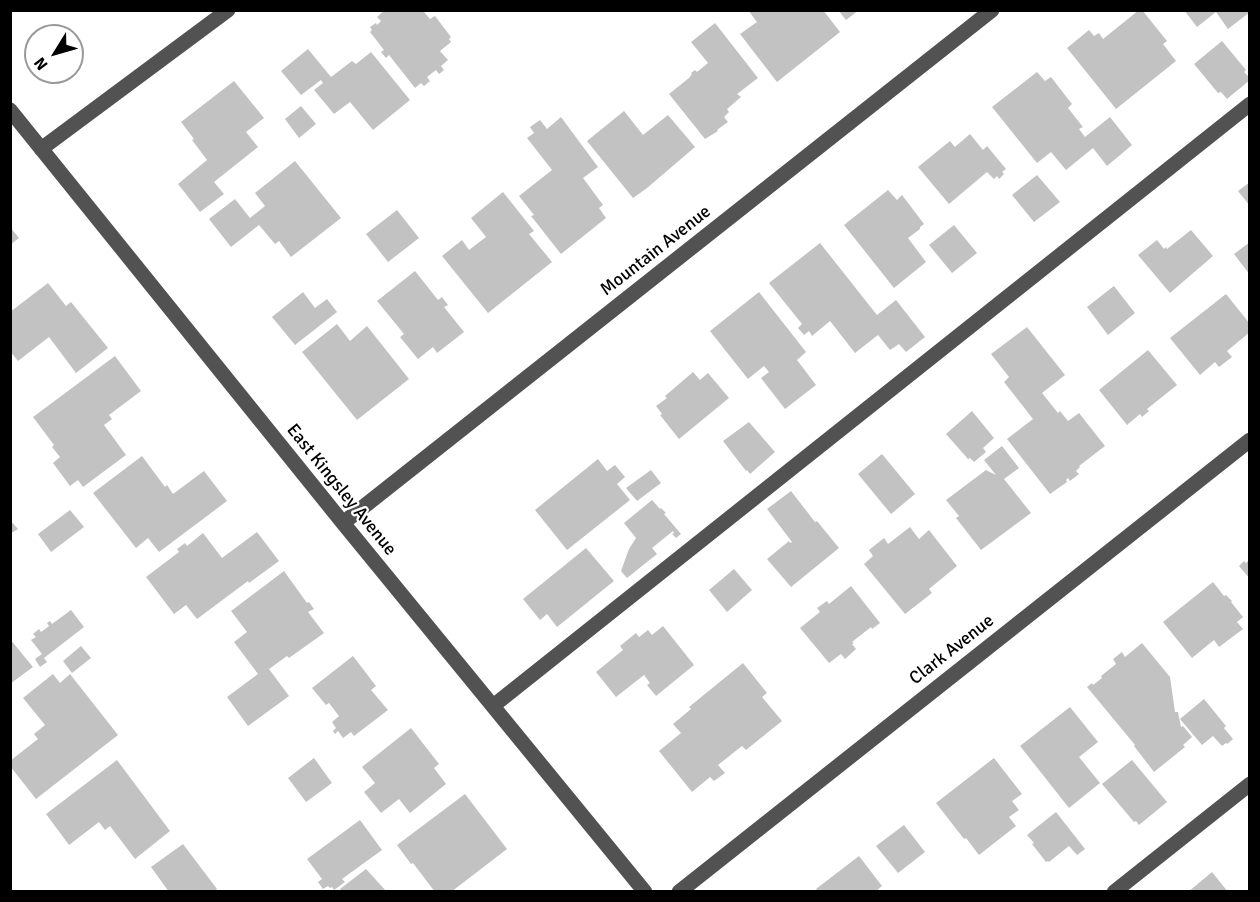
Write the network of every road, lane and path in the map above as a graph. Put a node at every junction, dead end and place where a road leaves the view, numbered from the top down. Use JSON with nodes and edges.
{"nodes":[{"id":1,"x":228,"y":10,"type":"edge"},
{"id":2,"x":992,"y":10,"type":"edge"},
{"id":3,"x":1250,"y":104,"type":"edge"},
{"id":4,"x":10,"y":110,"type":"edge"},
{"id":5,"x":41,"y":149,"type":"junction"},
{"id":6,"x":1250,"y":440,"type":"edge"},
{"id":7,"x":343,"y":523,"type":"junction"},
{"id":8,"x":493,"y":706,"type":"junction"},
{"id":9,"x":1250,"y":784,"type":"edge"},
{"id":10,"x":645,"y":891,"type":"edge"},
{"id":11,"x":679,"y":891,"type":"edge"},
{"id":12,"x":1114,"y":891,"type":"edge"}],
"edges":[{"from":1,"to":5,"type":"street"},
{"from":2,"to":7,"type":"street","name":"Mountain Avenue"},
{"from":3,"to":8,"type":"street"},
{"from":4,"to":5,"type":"street","name":"East Kingsley Avenue"},
{"from":5,"to":7,"type":"street","name":"East Kingsley Avenue"},
{"from":6,"to":11,"type":"street","name":"Clark Avenue"},
{"from":7,"to":8,"type":"street","name":"East Kingsley Avenue"},
{"from":8,"to":10,"type":"street","name":"East Kingsley Avenue"},
{"from":9,"to":12,"type":"street"}]}
